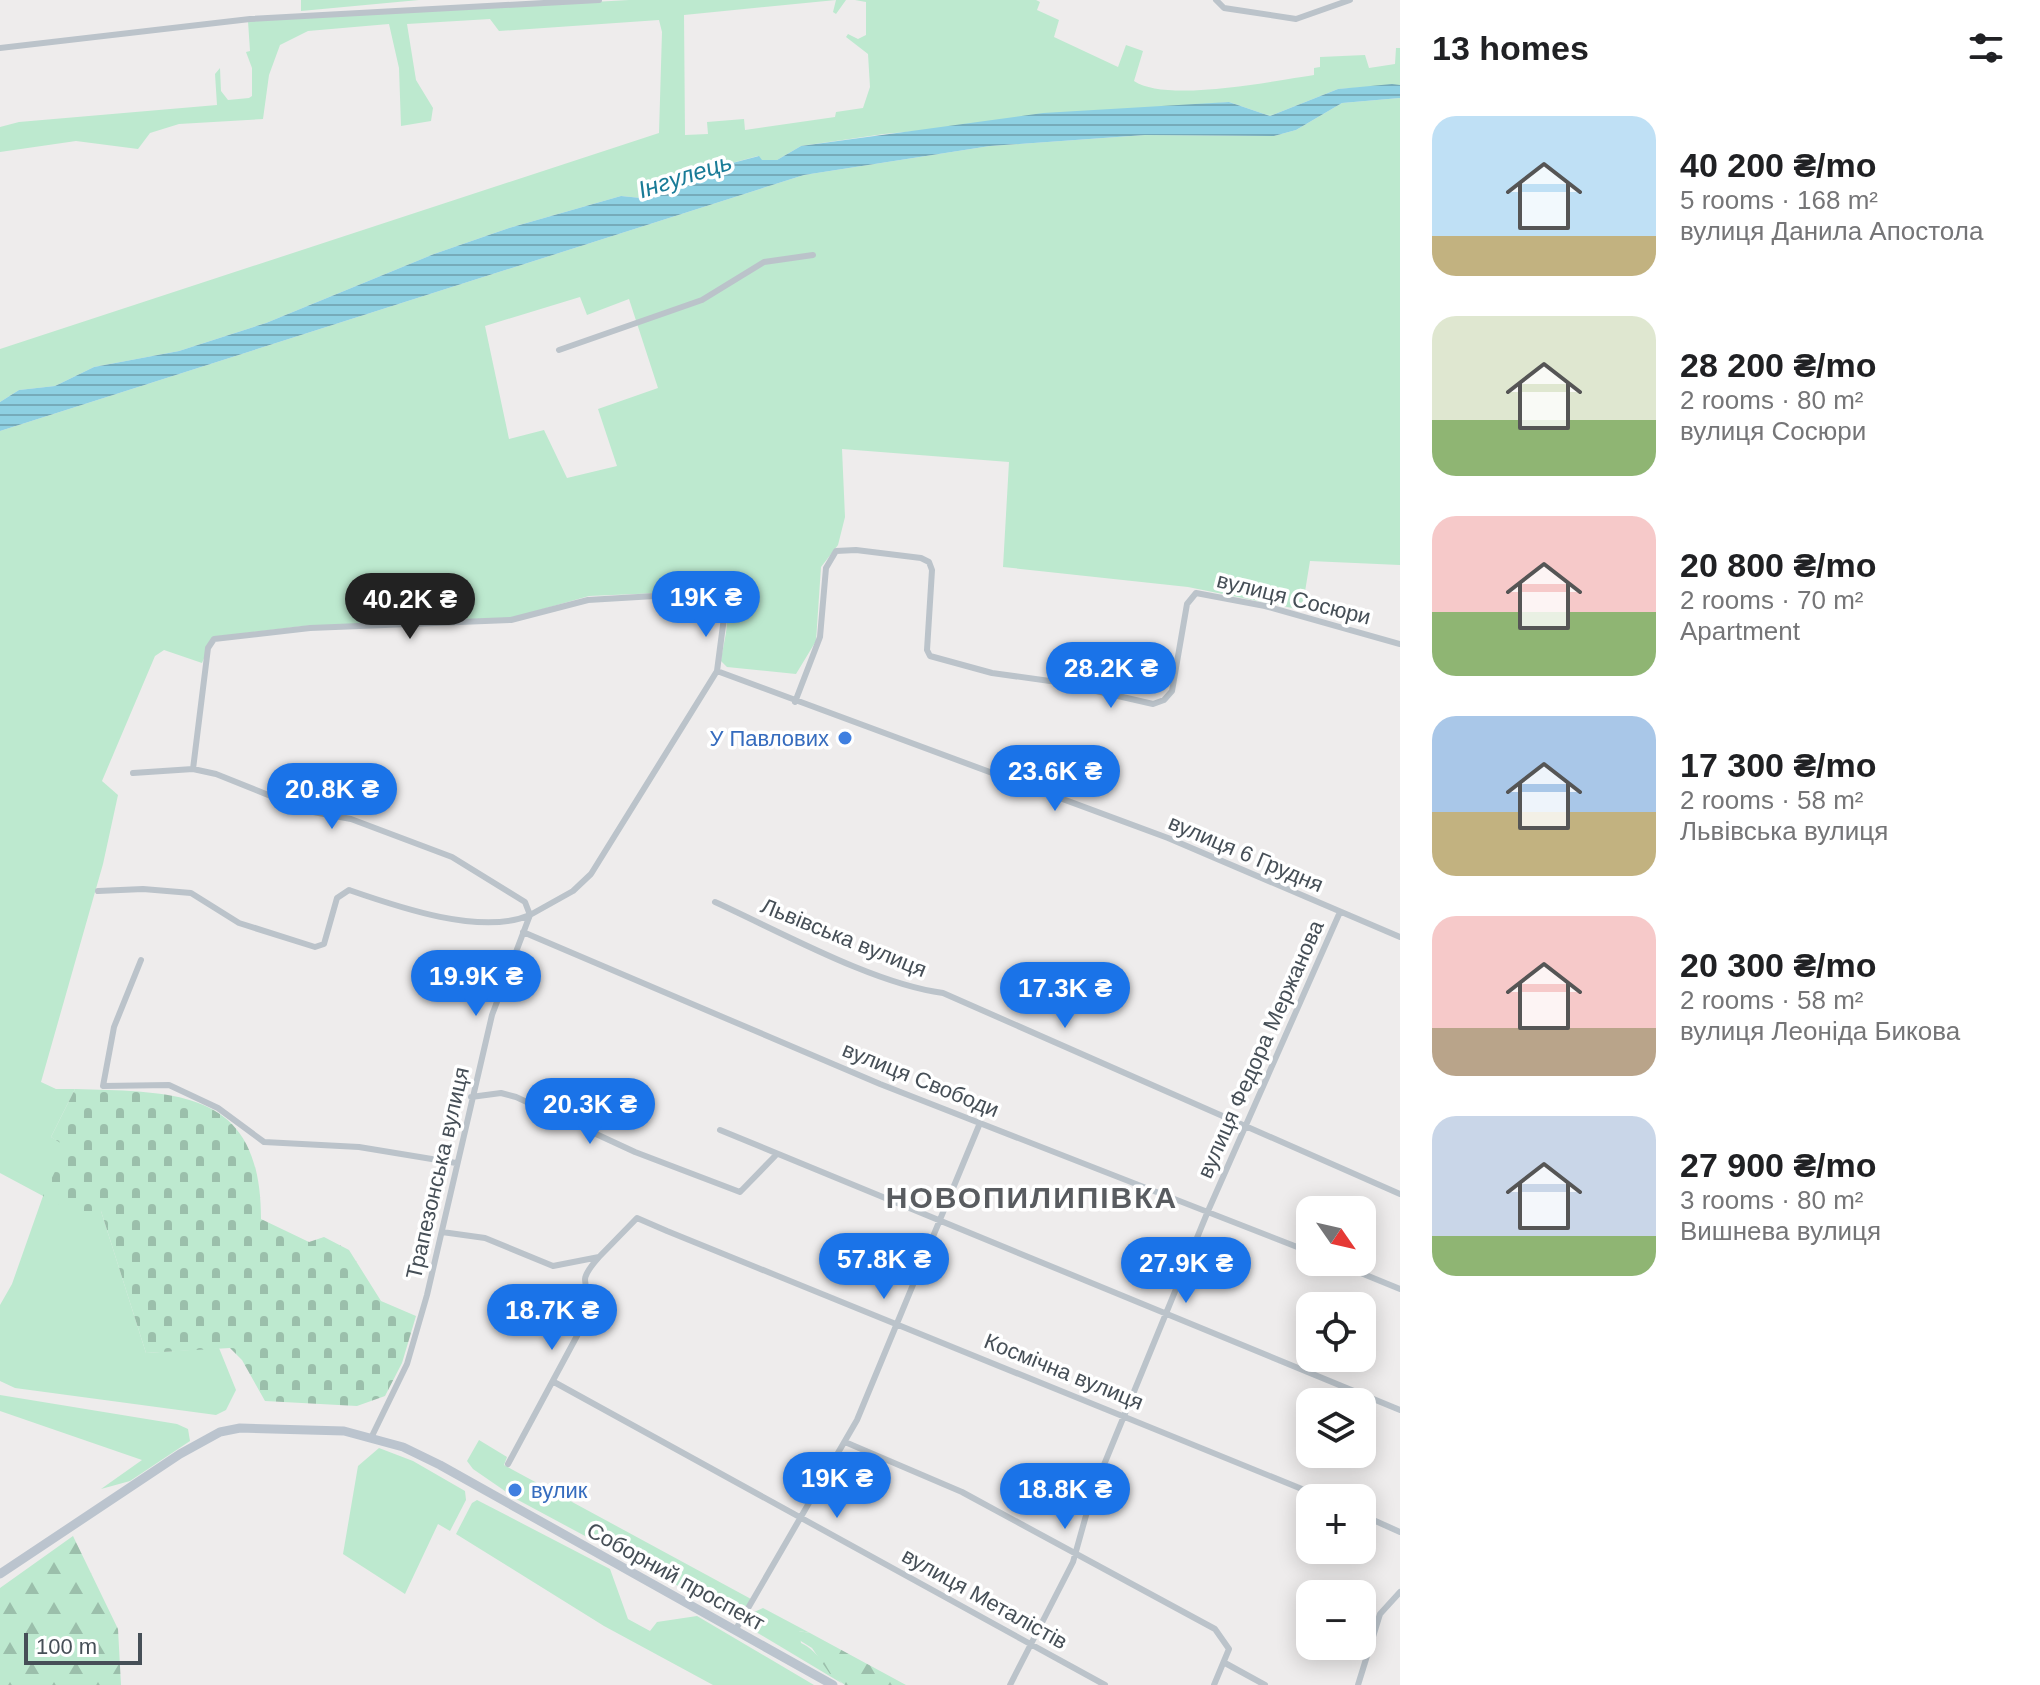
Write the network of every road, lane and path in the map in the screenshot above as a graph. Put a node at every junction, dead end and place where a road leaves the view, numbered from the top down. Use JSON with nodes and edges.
{"nodes":[{"id":1,"x":599,"y":0,"type":"edge"},
{"id":2,"x":1216,"y":0,"type":"edge"},
{"id":3,"x":1350,"y":0,"type":"edge"},
{"id":4,"x":0,"y":48,"type":"edge"},
{"id":5,"x":813,"y":255,"type":"dead end"},
{"id":6,"x":559,"y":350,"type":"dead end"},
{"id":7,"x":1400,"y":644,"type":"edge"},
{"id":8,"x":717,"y":671,"type":"junction"},
{"id":9,"x":795,"y":702,"type":"junction"},
{"id":10,"x":193,"y":769,"type":"junction"},
{"id":11,"x":133,"y":773,"type":"dead end"},
{"id":12,"x":98,"y":891,"type":"dead end"},
{"id":13,"x":715,"y":902,"type":"dead end"},
{"id":14,"x":1340,"y":912,"type":"junction"},
{"id":15,"x":530,"y":915,"type":"junction"},
{"id":16,"x":523,"y":932,"type":"junction"},
{"id":17,"x":1400,"y":937,"type":"edge"},
{"id":18,"x":141,"y":960,"type":"dead end"},
{"id":19,"x":471,"y":1097,"type":"junction"},
{"id":20,"x":980,"y":1123,"type":"junction"},
{"id":21,"x":1247,"y":1127,"type":"junction"},
{"id":22,"x":720,"y":1130,"type":"dead end"},
{"id":23,"x":776,"y":1155,"type":"junction"},
{"id":24,"x":456,"y":1163,"type":"junction"},
{"id":25,"x":1400,"y":1194,"type":"edge"},
{"id":26,"x":1208,"y":1211,"type":"junction"},
{"id":27,"x":940,"y":1221,"type":"junction"},
{"id":28,"x":442,"y":1232,"type":"junction"},
{"id":29,"x":1296,"y":1246,"type":"edge"},
{"id":30,"x":599,"y":1257,"type":"junction"},
{"id":31,"x":1368,"y":1276,"type":"edge"},
{"id":32,"x":1400,"y":1289,"type":"edge"},
{"id":33,"x":1168,"y":1314,"type":"junction"},
{"id":34,"x":899,"y":1323,"type":"junction"},
{"id":35,"x":554,"y":1382,"type":"junction"},
{"id":36,"x":1400,"y":1410,"type":"edge"},
{"id":37,"x":1127,"y":1415,"type":"junction"},
{"id":38,"x":371,"y":1438,"type":"junction"},
{"id":39,"x":845,"y":1442,"type":"junction"},
{"id":40,"x":508,"y":1464,"type":"dead end"},
{"id":41,"x":1296,"y":1486,"type":"edge"},
{"id":42,"x":801,"y":1517,"type":"junction"},
{"id":43,"x":1376,"y":1521,"type":"edge"},
{"id":44,"x":1400,"y":1532,"type":"edge"},
{"id":45,"x":1073,"y":1552,"type":"junction"},
{"id":46,"x":0,"y":1574,"type":"edge"},
{"id":47,"x":1400,"y":1592,"type":"edge"},
{"id":48,"x":736,"y":1629,"type":"junction"},
{"id":49,"x":1031,"y":1644,"type":"junction"},
{"id":50,"x":1225,"y":1663,"type":"junction"},
{"id":51,"x":833,"y":1685,"type":"edge"},
{"id":52,"x":1010,"y":1685,"type":"edge"},
{"id":53,"x":1105,"y":1685,"type":"edge"},
{"id":54,"x":1214,"y":1685,"type":"edge"},
{"id":55,"x":1265,"y":1685,"type":"edge"},
{"id":56,"x":1358,"y":1685,"type":"edge"}],
"edges":[{"from":1,"to":4,"type":"street"},
{"from":2,"to":3,"type":"street"},
{"from":5,"to":6,"type":"street"},
{"from":7,"to":9,"type":"street","name":"вулиця Сосюри"},
{"from":8,"to":9,"type":"street","name":"вулиця 6 Грудня"},
{"from":8,"to":10,"type":"street"},
{"from":8,"to":15,"type":"street"},
{"from":9,"to":14,"type":"street","name":"вулиця 6 Грудня"},
{"from":10,"to":11,"type":"street"},
{"from":10,"to":15,"type":"street"},
{"from":12,"to":15,"type":"street"},
{"from":13,"to":21,"type":"street","name":"Львівська вулиця"},
{"from":14,"to":17,"type":"street","name":"вулиця 6 Грудня"},
{"from":14,"to":21,"type":"street","name":"вулиця Федора Мержанова"},
{"from":15,"to":16,"type":"street","name":"Трапезонська вулиця"},
{"from":16,"to":19,"type":"street","name":"Трапезонська вулиця"},
{"from":16,"to":20,"type":"street","name":"вулиця Свободи"},
{"from":18,"to":24,"type":"street"},
{"from":19,"to":23,"type":"street"},
{"from":19,"to":24,"type":"street","name":"Трапезонська вулиця"},
{"from":20,"to":26,"type":"street","name":"вулиця Свободи"},
{"from":20,"to":27,"type":"street"},
{"from":21,"to":25,"type":"street","name":"Львівська вулиця"},
{"from":21,"to":26,"type":"street","name":"вулиця Федора Мержанова"},
{"from":22,"to":23,"type":"street"},
{"from":23,"to":27,"type":"street"},
{"from":24,"to":28,"type":"street","name":"Трапезонська вулиця"},
{"from":26,"to":29,"type":"street","name":"вулиця Свободи"},
{"from":26,"to":33,"type":"street","name":"вулиця Федора Мержанова"},
{"from":27,"to":33,"type":"street"},
{"from":27,"to":34,"type":"street"},
{"from":28,"to":30,"type":"street"},
{"from":28,"to":38,"type":"street","name":"Трапезонська вулиця"},
{"from":30,"to":34,"type":"street","name":"Космічна вулиця"},
{"from":30,"to":35,"type":"street","name":"Космічна вулиця"},
{"from":31,"to":32,"type":"street"},
{"from":33,"to":36,"type":"street"},
{"from":33,"to":37,"type":"street","name":"вулиця Федора Мержанова"},
{"from":34,"to":37,"type":"street","name":"Космічна вулиця"},
{"from":34,"to":39,"type":"street"},
{"from":35,"to":40,"type":"street"},
{"from":35,"to":42,"type":"street","name":"вулиця Металістів"},
{"from":37,"to":41,"type":"street","name":"Космічна вулиця"},
{"from":37,"to":45,"type":"street","name":"вулиця Федора Мержанова"},
{"from":38,"to":46,"type":"main road","name":"Соборний проспект"},
{"from":38,"to":48,"type":"main road","name":"Соборний проспект"},
{"from":39,"to":42,"type":"street"},
{"from":39,"to":45,"type":"street"},
{"from":42,"to":48,"type":"street"},
{"from":42,"to":49,"type":"street","name":"вулиця Металістів"},
{"from":43,"to":44,"type":"street"},
{"from":45,"to":49,"type":"street","name":"вулиця Федора Мержанова"},
{"from":45,"to":50,"type":"street"},
{"from":47,"to":56,"type":"street"},
{"from":48,"to":51,"type":"main road","name":"Соборний проспект"},
{"from":49,"to":52,"type":"street","name":"вулиця Федора Мержанова"},
{"from":49,"to":53,"type":"street","name":"вулиця Металістів"},
{"from":50,"to":54,"type":"street"},
{"from":50,"to":55,"type":"street"}]}
